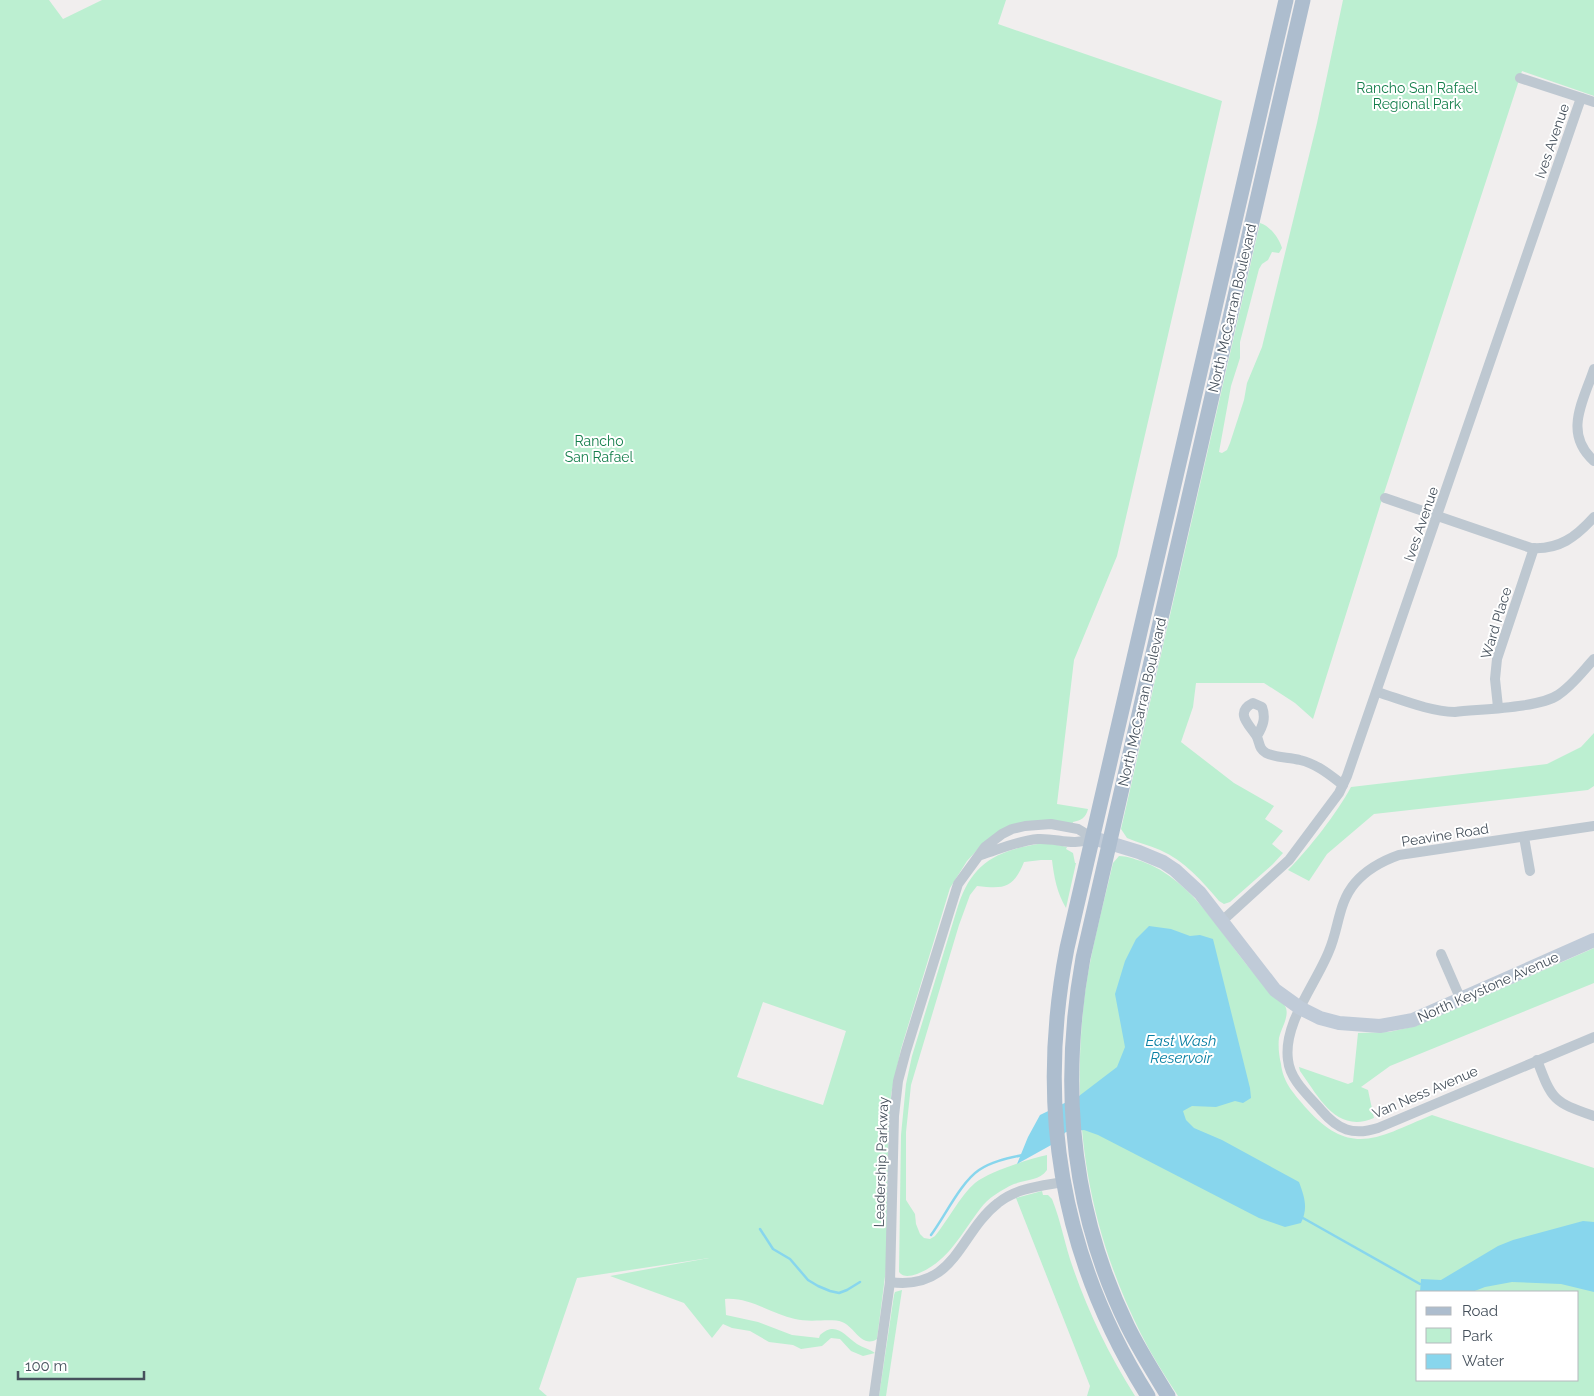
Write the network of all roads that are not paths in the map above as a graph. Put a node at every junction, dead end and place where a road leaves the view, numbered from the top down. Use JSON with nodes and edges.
{"nodes":[{"id":1,"x":1286,"y":0,"type":"edge"},
{"id":2,"x":1303,"y":0,"type":"edge"},
{"id":3,"x":1520,"y":78,"type":"dead end"},
{"id":4,"x":1581,"y":98,"type":"junction"},
{"id":5,"x":1594,"y":102,"type":"edge"},
{"id":6,"x":1205,"y":352,"type":"junction"},
{"id":7,"x":1222,"y":355,"type":"junction"},
{"id":8,"x":1594,"y":369,"type":"edge"},
{"id":9,"x":1594,"y":462,"type":"edge"},
{"id":10,"x":1385,"y":498,"type":"dead end"},
{"id":11,"x":1438,"y":516,"type":"junction"},
{"id":12,"x":1594,"y":517,"type":"edge"},
{"id":13,"x":1534,"y":548,"type":"junction"},
{"id":14,"x":1594,"y":659,"type":"edge"},
{"id":15,"x":1377,"y":692,"type":"junction"},
{"id":16,"x":1498,"y":707,"type":"junction"},
{"id":17,"x":1257,"y":736,"type":"dead end"},
{"id":18,"x":1343,"y":785,"type":"junction"},
{"id":19,"x":1594,"y":826,"type":"edge"},
{"id":20,"x":1524,"y":837,"type":"junction"},
{"id":21,"x":1093,"y":838,"type":"junction"},
{"id":22,"x":1109,"y":843,"type":"junction"},
{"id":23,"x":981,"y":855,"type":"junction"},
{"id":24,"x":1530,"y":871,"type":"dead end"},
{"id":25,"x":1222,"y":921,"type":"junction"},
{"id":26,"x":1594,"y":940,"type":"edge"},
{"id":27,"x":1441,"y":954,"type":"dead end"},
{"id":28,"x":1461,"y":1000,"type":"junction"},
{"id":29,"x":1300,"y":1008,"type":"junction"},
{"id":30,"x":1594,"y":1036,"type":"edge"},
{"id":31,"x":1537,"y":1060,"type":"junction"},
{"id":32,"x":1594,"y":1116,"type":"edge"},
{"id":33,"x":1058,"y":1151,"type":"junction"},
{"id":34,"x":1080,"y":1178,"type":"junction"},
{"id":35,"x":1063,"y":1182,"type":"junction"},
{"id":36,"x":1085,"y":1205,"type":"junction"},
{"id":37,"x":890,"y":1282,"type":"junction"},
{"id":38,"x":874,"y":1396,"type":"edge"},
{"id":39,"x":1148,"y":1396,"type":"edge"},
{"id":40,"x":1168,"y":1396,"type":"edge"}],
"edges":[{"from":1,"to":6,"type":"main road","name":"North McCarran Boulevard"},
{"from":2,"to":7,"type":"main road","name":"North McCarran Boulevard"},
{"from":3,"to":4,"type":"street"},
{"from":4,"to":5,"type":"street"},
{"from":4,"to":11,"type":"street","name":"Ives Avenue"},
{"from":6,"to":7,"type":"main road"},
{"from":6,"to":21,"type":"main road","name":"North McCarran Boulevard"},
{"from":7,"to":22,"type":"main road","name":"North McCarran Boulevard"},
{"from":8,"to":9,"type":"street"},
{"from":10,"to":11,"type":"street"},
{"from":11,"to":13,"type":"street"},
{"from":11,"to":15,"type":"street","name":"Ives Avenue"},
{"from":12,"to":13,"type":"street"},
{"from":13,"to":16,"type":"street","name":"Ward Place"},
{"from":14,"to":16,"type":"street"},
{"from":15,"to":16,"type":"street"},
{"from":15,"to":18,"type":"street","name":"Ives Avenue"},
{"from":17,"to":18,"type":"street"},
{"from":18,"to":25,"type":"street","name":"Ives Avenue"},
{"from":19,"to":20,"type":"street","name":"Peavine Road"},
{"from":20,"to":24,"type":"street"},
{"from":20,"to":29,"type":"street","name":"Peavine Road"},
{"from":21,"to":22,"type":"street","name":"North Keystone Avenue"},
{"from":21,"to":23,"type":"street"},
{"from":21,"to":23,"type":"street","name":"Leadership Parkway"},
{"from":21,"to":33,"type":"main road","name":"North McCarran Boulevard"},
{"from":22,"to":25,"type":"street","name":"North Keystone Avenue"},
{"from":22,"to":34,"type":"main road","name":"North McCarran Boulevard"},
{"from":23,"to":37,"type":"street","name":"Leadership Parkway"},
{"from":25,"to":29,"type":"street","name":"North Keystone Avenue"},
{"from":26,"to":28,"type":"street","name":"North Keystone Avenue"},
{"from":27,"to":28,"type":"street"},
{"from":28,"to":29,"type":"street","name":"North Keystone Avenue"},
{"from":29,"to":31,"type":"street","name":"Van Ness Avenue"},
{"from":30,"to":31,"type":"street","name":"Van Ness Avenue"},
{"from":31,"to":32,"type":"street"},
{"from":33,"to":34,"type":"main road"},
{"from":33,"to":35,"type":"main road","name":"North McCarran Boulevard"},
{"from":34,"to":36,"type":"main road","name":"North McCarran Boulevard"},
{"from":35,"to":36,"type":"main road"},
{"from":35,"to":37,"type":"street"},
{"from":35,"to":39,"type":"main road","name":"North McCarran Boulevard"},
{"from":36,"to":40,"type":"main road","name":"North McCarran Boulevard"},
{"from":37,"to":38,"type":"street","name":"Leadership Parkway"}]}
